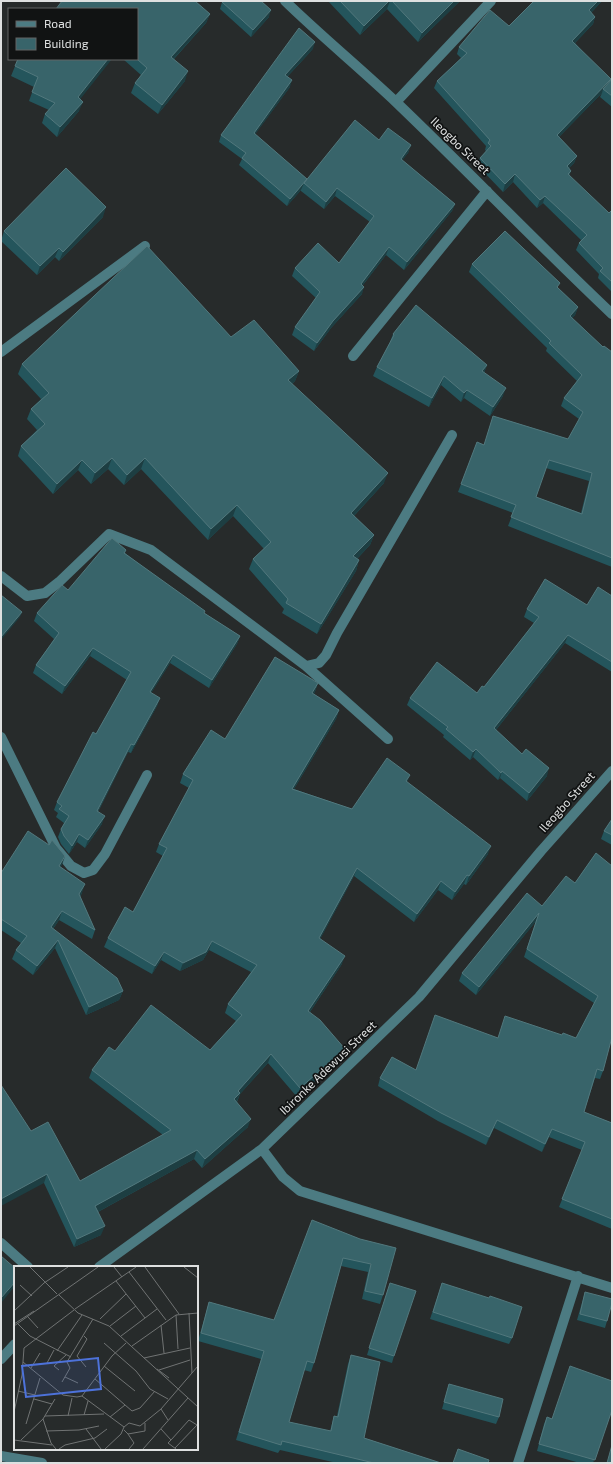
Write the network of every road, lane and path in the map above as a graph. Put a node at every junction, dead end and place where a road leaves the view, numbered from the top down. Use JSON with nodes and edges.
{"nodes":[{"id":1,"x":285,"y":1,"type":"edge"},
{"id":2,"x":491,"y":1,"type":"edge"},
{"id":3,"x":396,"y":102,"type":"junction"},
{"id":4,"x":487,"y":191,"type":"junction"},
{"id":5,"x":145,"y":246,"type":"edge"},
{"id":6,"x":612,"y":314,"type":"edge"},
{"id":7,"x":1,"y":352,"type":"edge"},
{"id":8,"x":353,"y":356,"type":"dead end"},
{"id":9,"x":452,"y":435,"type":"dead end"},
{"id":10,"x":1,"y":576,"type":"edge"},
{"id":11,"x":306,"y":666,"type":"junction"},
{"id":12,"x":1,"y":737,"type":"edge"},
{"id":13,"x":388,"y":739,"type":"dead end"},
{"id":14,"x":612,"y":771,"type":"edge"},
{"id":15,"x":147,"y":775,"type":"dead end"},
{"id":16,"x":541,"y":851,"type":"joint"},
{"id":17,"x":262,"y":1149,"type":"junction"},
{"id":18,"x":1,"y":1243,"type":"edge"},
{"id":19,"x":27,"y":1266,"type":"edge"},
{"id":20,"x":100,"y":1266,"type":"edge"},
{"id":21,"x":578,"y":1276,"type":"junction"},
{"id":22,"x":612,"y":1288,"type":"edge"},
{"id":23,"x":14,"y":1345,"type":"edge"},
{"id":24,"x":1,"y":1359,"type":"edge"},
{"id":25,"x":1,"y":1456,"type":"edge"},
{"id":26,"x":42,"y":1463,"type":"edge"},
{"id":27,"x":518,"y":1463,"type":"edge"}],
"edges":[{"from":1,"to":3,"type":"street","name":"Ileogbo Street"},
{"from":2,"to":3,"type":"street"},
{"from":3,"to":4,"type":"street","name":"Ileogbo Street"},
{"from":4,"to":6,"type":"street","name":"Ileogbo Street"},
{"from":4,"to":8,"type":"street"},
{"from":5,"to":7,"type":"street"},
{"from":9,"to":11,"type":"street"},
{"from":10,"to":11,"type":"street"},
{"from":11,"to":13,"type":"street"},
{"from":12,"to":15,"type":"street"},
{"from":14,"to":16,"type":"street","name":"Ileogbo Street"},
{"from":16,"to":17,"type":"street","name":"Ibironke Adewusi Street"},
{"from":17,"to":20,"type":"street","name":"Ibironke Adewusi Street"},
{"from":17,"to":21,"type":"street"},
{"from":18,"to":19,"type":"street"},
{"from":21,"to":22,"type":"street"},
{"from":21,"to":27,"type":"street"},
{"from":23,"to":24,"type":"street"},
{"from":25,"to":26,"type":"street"}]}
